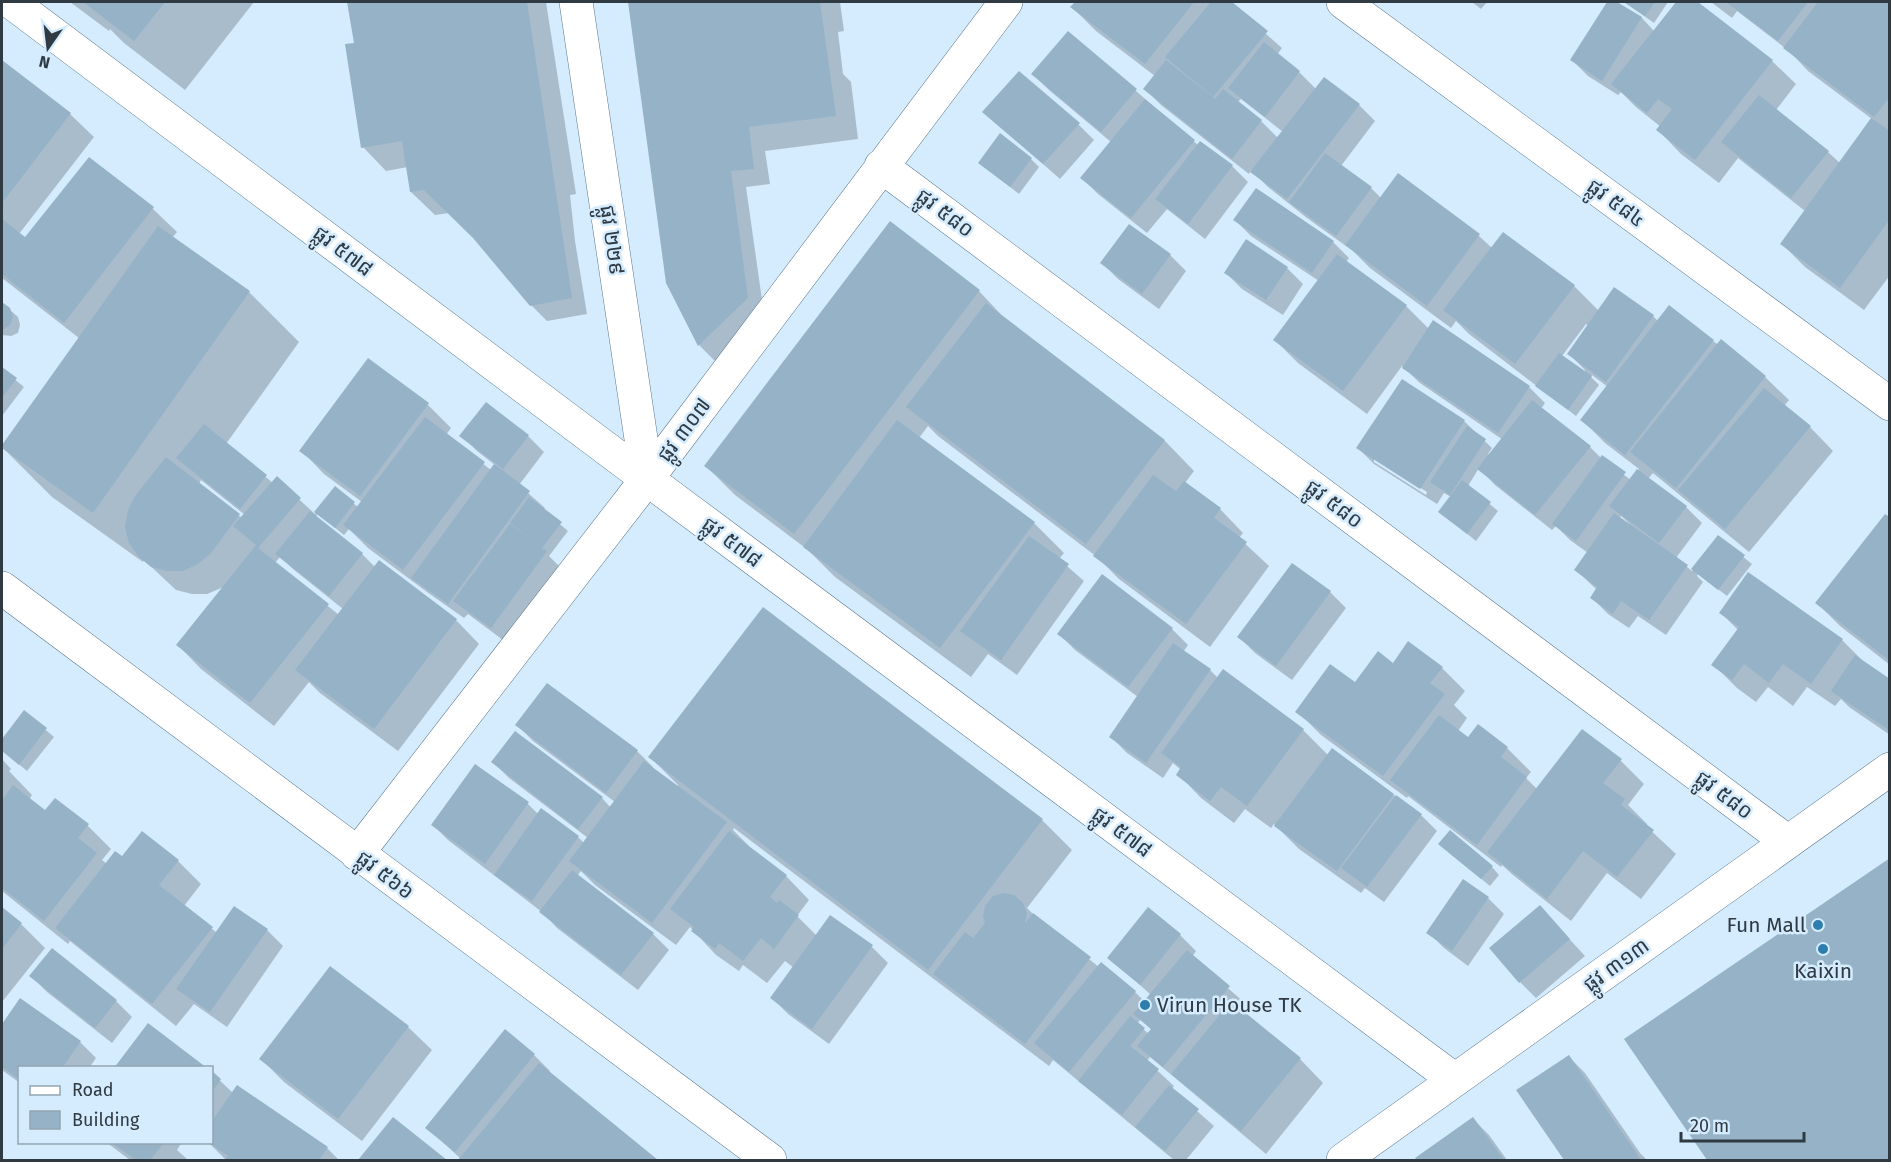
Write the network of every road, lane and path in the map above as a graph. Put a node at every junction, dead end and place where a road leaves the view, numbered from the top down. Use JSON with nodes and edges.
{"nodes":[{"id":1,"x":11,"y":2,"type":"edge"},
{"id":2,"x":576,"y":2,"type":"edge"},
{"id":3,"x":1006,"y":2,"type":"edge"},
{"id":4,"x":1343,"y":2,"type":"edge"},
{"id":5,"x":881,"y":166,"type":"junction"},
{"id":6,"x":1890,"y":404,"type":"edge"},
{"id":7,"x":647,"y":479,"type":"junction"},
{"id":8,"x":2,"y":588,"type":"edge"},
{"id":9,"x":1890,"y":769,"type":"edge"},
{"id":10,"x":1788,"y":842,"type":"junction"},
{"id":11,"x":357,"y":854,"type":"junction"},
{"id":12,"x":1455,"y":1080,"type":"junction"},
{"id":13,"x":770,"y":1161,"type":"edge"},
{"id":14,"x":1343,"y":1161,"type":"edge"}],
"edges":[{"from":1,"to":7,"type":"street","name":"ផ្លូវ ៥៧៨"},
{"from":2,"to":7,"type":"street","name":"ផ្លូវ ២២៩"},
{"from":3,"to":5,"type":"street","name":"ផ្លូវ ៣០៧"},
{"from":4,"to":6,"type":"street","name":"ផ្លូវ ៥៨៤"},
{"from":5,"to":7,"type":"street","name":"ផ្លូវ ៣០៧"},
{"from":5,"to":10,"type":"street","name":"ផ្លូវ ៥៨០"},
{"from":7,"to":11,"type":"street","name":"ផ្លូវ ៣០៧"},
{"from":7,"to":12,"type":"street","name":"ផ្លូវ ៥៧៨"},
{"from":8,"to":11,"type":"street","name":"ផ្លូវ ៥៦៦"},
{"from":9,"to":10,"type":"street","name":"ផ្លូវ ៣១៣"},
{"from":10,"to":12,"type":"street","name":"ផ្លូវ ៣១៣"},
{"from":11,"to":13,"type":"street","name":"ផ្លូវ ៥៦៦"},
{"from":12,"to":14,"type":"street","name":"ផ្លូវ ៣១៣"}]}
